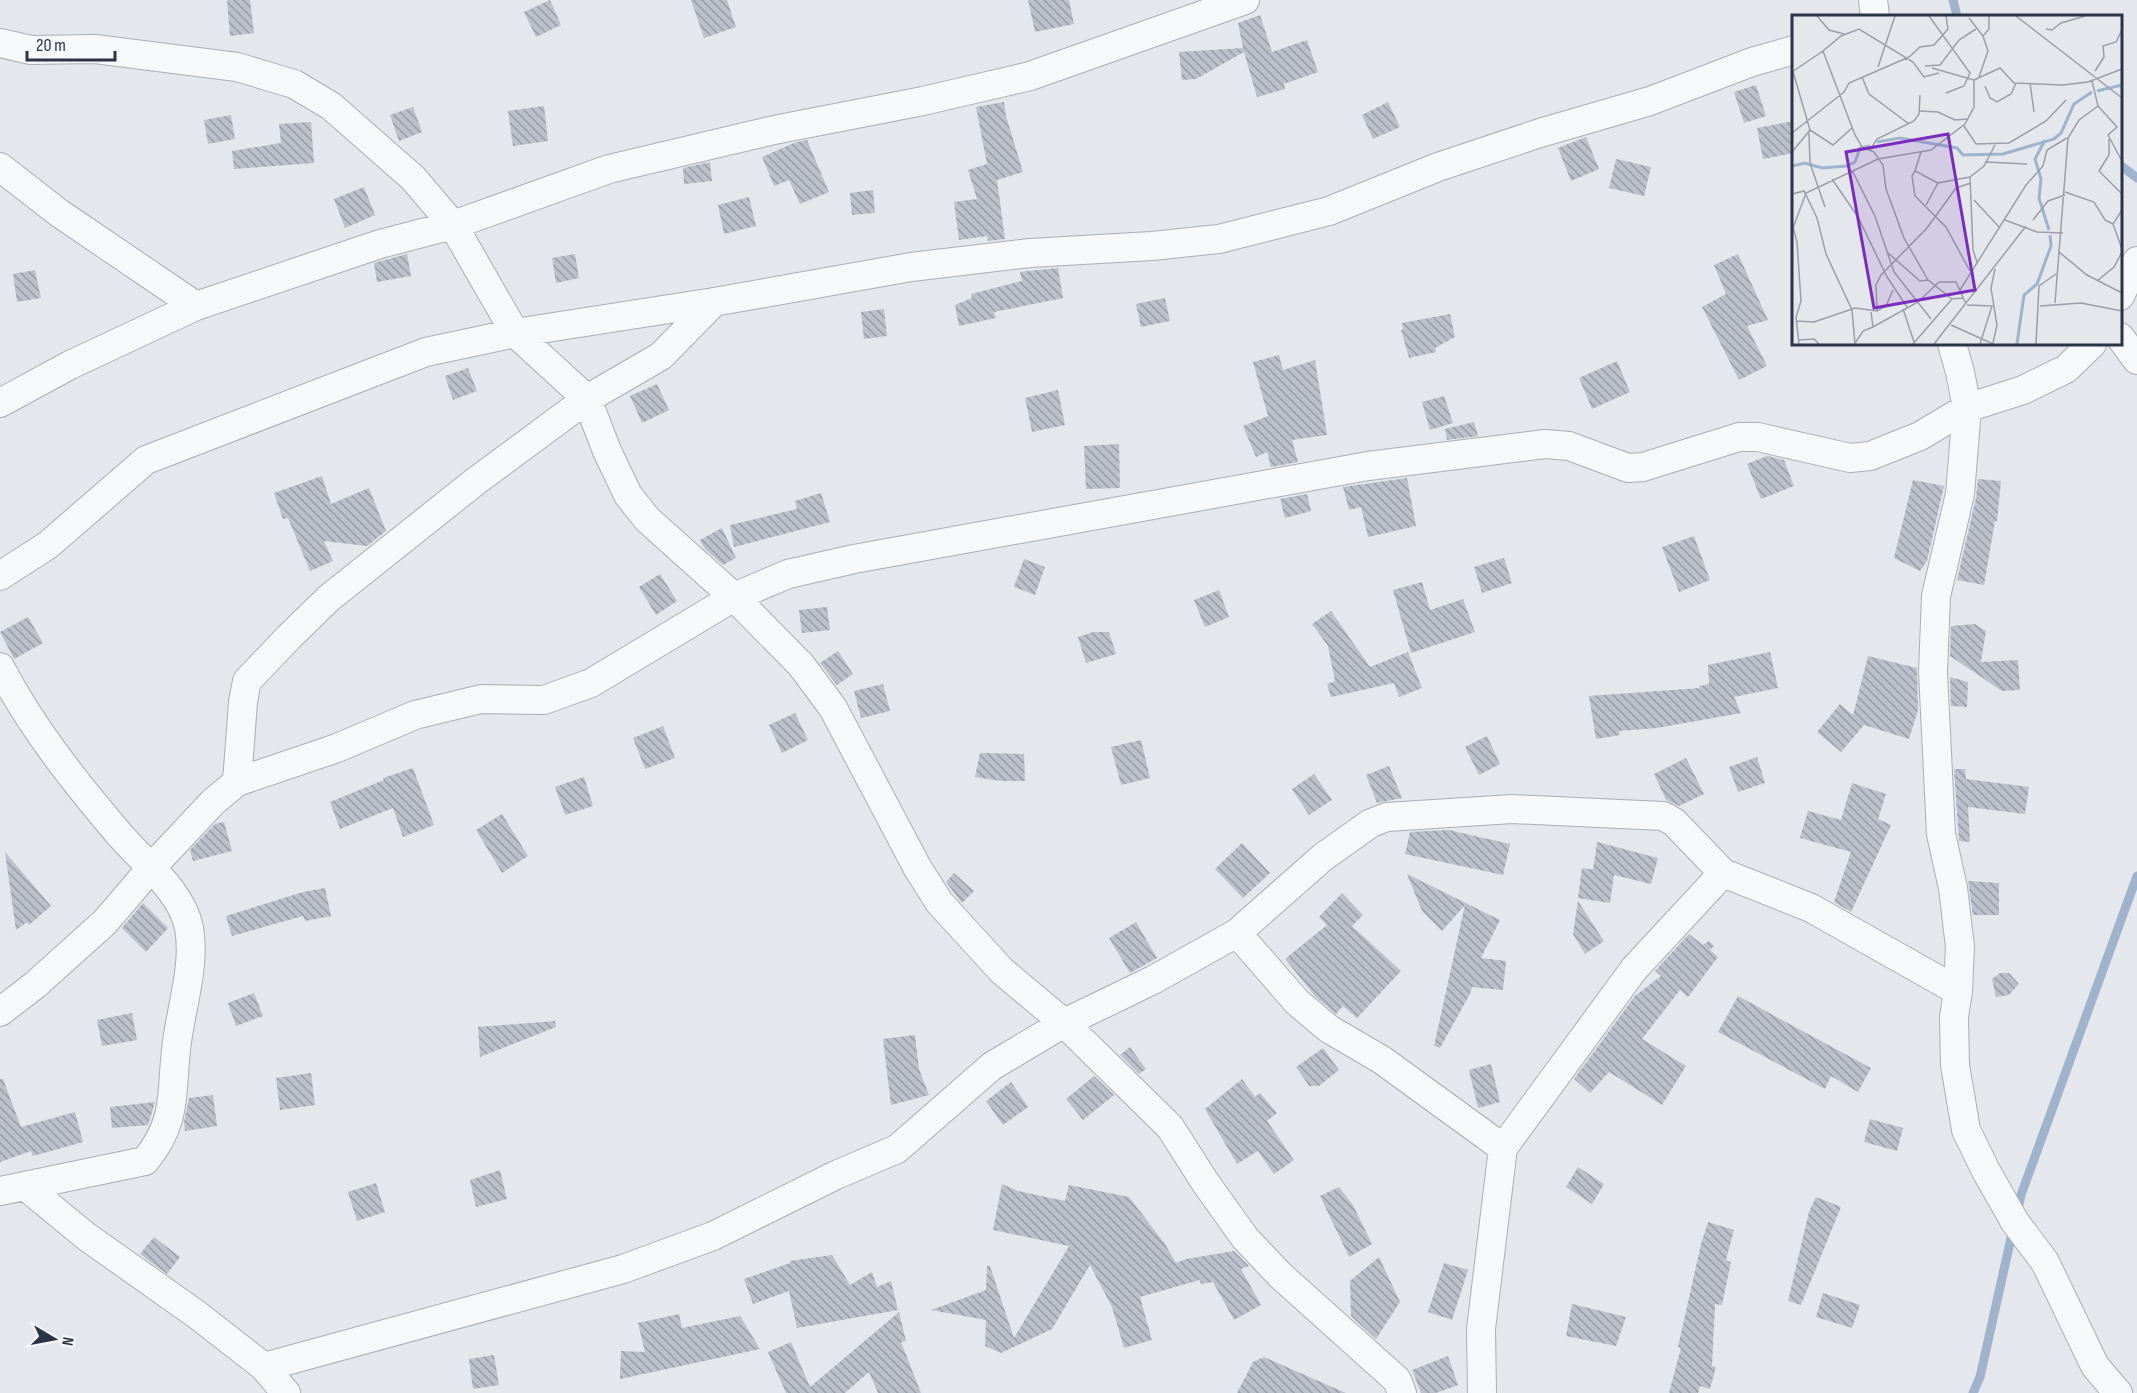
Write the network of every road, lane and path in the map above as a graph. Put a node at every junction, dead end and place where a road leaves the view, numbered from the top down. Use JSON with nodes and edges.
{"nodes":[{"id":1,"x":1245,"y":0,"type":"edge"},
{"id":2,"x":1873,"y":0,"type":"edge"},
{"id":3,"x":1875,"y":15,"type":"edge"},
{"id":4,"x":0,"y":44,"type":"edge"},
{"id":5,"x":1792,"y":51,"type":"edge"},
{"id":6,"x":0,"y":167,"type":"edge"},
{"id":7,"x":453,"y":225,"type":"junction"},
{"id":8,"x":2137,"y":261,"type":"edge"},
{"id":9,"x":2122,"y":294,"type":"edge"},
{"id":10,"x":714,"y":302,"type":"junction"},
{"id":11,"x":196,"y":306,"type":"junction"},
{"id":12,"x":515,"y":333,"type":"junction"},
{"id":13,"x":2122,"y":338,"type":"edge"},
{"id":14,"x":1952,"y":345,"type":"edge"},
{"id":15,"x":2091,"y":345,"type":"edge"},
{"id":16,"x":2137,"y":360,"type":"edge"},
{"id":17,"x":587,"y":399,"type":"junction"},
{"id":18,"x":0,"y":403,"type":"edge"},
{"id":19,"x":1967,"y":408,"type":"junction"},
{"id":20,"x":0,"y":576,"type":"edge"},
{"id":21,"x":734,"y":597,"type":"junction"},
{"id":22,"x":0,"y":667,"type":"edge"},
{"id":23,"x":237,"y":782,"type":"junction"},
{"id":24,"x":152,"y":867,"type":"junction"},
{"id":25,"x":1723,"y":873,"type":"junction"},
{"id":26,"x":1237,"y":933,"type":"junction"},
{"id":27,"x":1958,"y":991,"type":"junction"},
{"id":28,"x":0,"y":1012,"type":"edge"},
{"id":29,"x":1064,"y":1023,"type":"junction"},
{"id":30,"x":1503,"y":1148,"type":"junction"},
{"id":31,"x":12,"y":1189,"type":"edge"},
{"id":32,"x":264,"y":1367,"type":"junction"},
{"id":33,"x":286,"y":1393,"type":"edge"},
{"id":34,"x":1402,"y":1393,"type":"edge"},
{"id":35,"x":1482,"y":1393,"type":"edge"},
{"id":36,"x":2118,"y":1393,"type":"edge"}],
"edges":[{"from":1,"to":7,"type":"street"},
{"from":2,"to":3,"type":"street"},
{"from":4,"to":7,"type":"street"},
{"from":5,"to":10,"type":"street"},
{"from":6,"to":11,"type":"street"},
{"from":7,"to":11,"type":"street"},
{"from":7,"to":12,"type":"street"},
{"from":8,"to":9,"type":"street"},
{"from":10,"to":12,"type":"street"},
{"from":10,"to":17,"type":"street"},
{"from":11,"to":18,"type":"street"},
{"from":12,"to":17,"type":"street"},
{"from":12,"to":20,"type":"street"},
{"from":13,"to":16,"type":"street"},
{"from":14,"to":19,"type":"street"},
{"from":15,"to":19,"type":"street"},
{"from":17,"to":21,"type":"street"},
{"from":17,"to":23,"type":"street"},
{"from":19,"to":21,"type":"street"},
{"from":19,"to":27,"type":"street"},
{"from":21,"to":23,"type":"street"},
{"from":21,"to":29,"type":"street"},
{"from":22,"to":24,"type":"street"},
{"from":23,"to":24,"type":"street"},
{"from":24,"to":28,"type":"street"},
{"from":24,"to":31,"type":"street"},
{"from":25,"to":26,"type":"street"},
{"from":25,"to":27,"type":"street"},
{"from":25,"to":30,"type":"street"},
{"from":26,"to":29,"type":"street"},
{"from":26,"to":30,"type":"street"},
{"from":27,"to":36,"type":"street"},
{"from":29,"to":32,"type":"street"},
{"from":29,"to":34,"type":"street"},
{"from":30,"to":35,"type":"street"},
{"from":31,"to":32,"type":"street"},
{"from":32,"to":33,"type":"street"}]}
